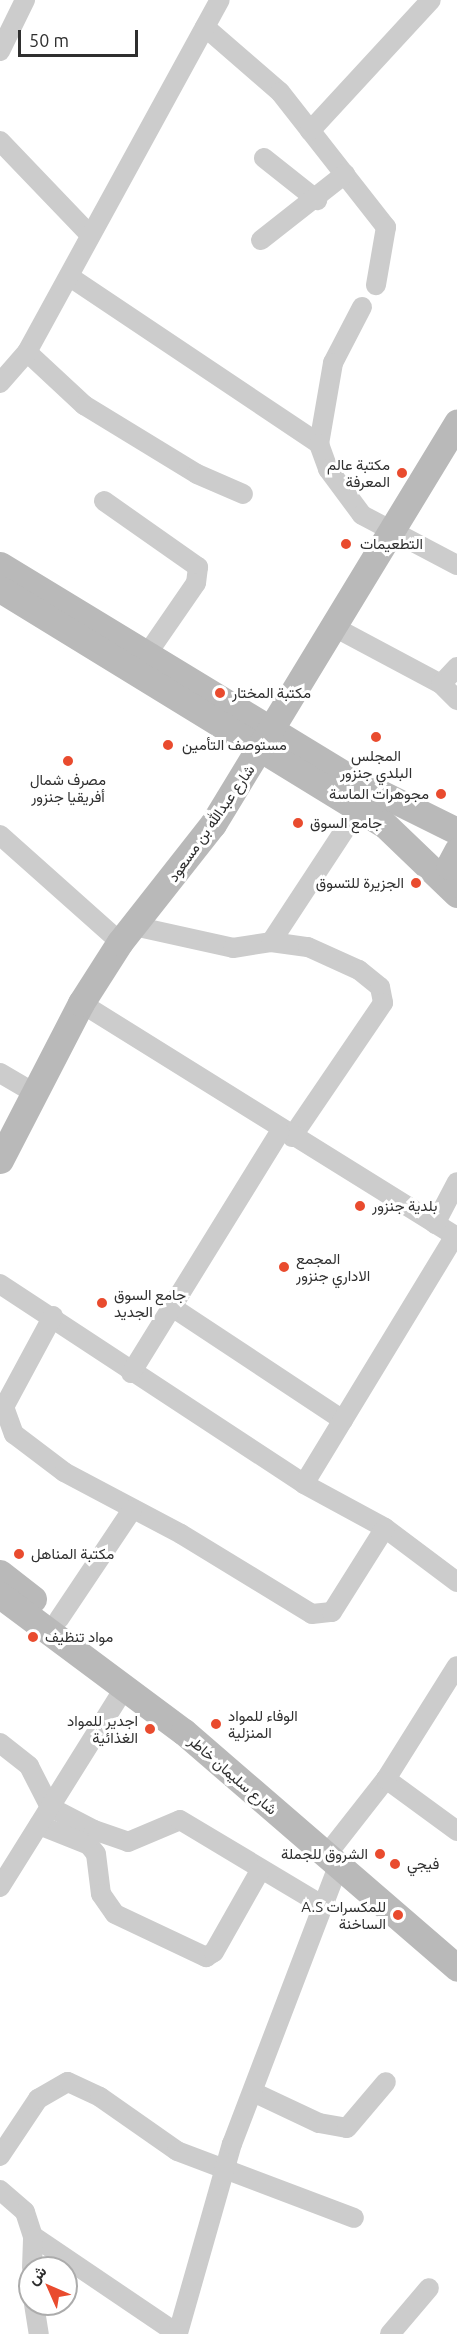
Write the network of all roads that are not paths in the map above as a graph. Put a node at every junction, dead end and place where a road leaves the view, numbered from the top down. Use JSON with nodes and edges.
{"nodes":[{"id":1,"x":25,"y":0,"type":"edge"},
{"id":2,"x":220,"y":0,"type":"edge"},
{"id":3,"x":430,"y":0,"type":"edge"},
{"id":4,"x":205,"y":27,"type":"junction"},
{"id":5,"x":2,"y":41,"type":"edge"},
{"id":6,"x":310,"y":130,"type":"junction"},
{"id":7,"x":0,"y":141,"type":"edge"},
{"id":8,"x":264,"y":158,"type":"dead end"},
{"id":9,"x":345,"y":174,"type":"junction"},
{"id":10,"x":317,"y":201,"type":"junction"},
{"id":11,"x":90,"y":235,"type":"junction"},
{"id":12,"x":261,"y":240,"type":"dead end"},
{"id":13,"x":70,"y":277,"type":"junction"},
{"id":14,"x":376,"y":285,"type":"dead end"},
{"id":15,"x":362,"y":307,"type":"dead end"},
{"id":16,"x":27,"y":352,"type":"junction"},
{"id":17,"x":0,"y":383,"type":"edge"},
{"id":18,"x":457,"y":422,"type":"edge"},
{"id":19,"x":319,"y":444,"type":"junction"},
{"id":20,"x":243,"y":494,"type":"dead end"},
{"id":21,"x":104,"y":501,"type":"dead end"},
{"id":22,"x":394,"y":533,"type":"junction"},
{"id":23,"x":0,"y":565,"type":"edge"},
{"id":24,"x":457,"y":565,"type":"edge"},
{"id":25,"x":0,"y":589,"type":"edge"},
{"id":26,"x":336,"y":628,"type":"junction"},
{"id":27,"x":145,"y":657,"type":"junction"},
{"id":28,"x":457,"y":667,"type":"edge"},
{"id":29,"x":441,"y":684,"type":"junction"},
{"id":30,"x":457,"y":700,"type":"edge"},
{"id":31,"x":267,"y":740,"type":"junction"},
{"id":32,"x":359,"y":808,"type":"junction"},
{"id":33,"x":455,"y":831,"type":"edge"},
{"id":34,"x":0,"y":835,"type":"edge"},
{"id":35,"x":453,"y":890,"type":"edge"},
{"id":36,"x":127,"y":934,"type":"junction"},
{"id":37,"x":271,"y":942,"type":"junction"},
{"id":38,"x":81,"y":1003,"type":"junction"},
{"id":39,"x":0,"y":1073,"type":"edge"},
{"id":40,"x":36,"y":1094,"type":"junction"},
{"id":41,"x":286,"y":1134,"type":"junction"},
{"id":42,"x":0,"y":1160,"type":"edge"},
{"id":43,"x":457,"y":1182,"type":"edge"},
{"id":44,"x":435,"y":1224,"type":"junction"},
{"id":45,"x":456,"y":1236,"type":"edge"},
{"id":46,"x":0,"y":1284,"type":"edge"},
{"id":47,"x":172,"y":1307,"type":"junction"},
{"id":48,"x":53,"y":1316,"type":"junction"},
{"id":49,"x":131,"y":1373,"type":"junction"},
{"id":50,"x":343,"y":1420,"type":"junction"},
{"id":51,"x":304,"y":1484,"type":"junction"},
{"id":52,"x":132,"y":1510,"type":"junction"},
{"id":53,"x":386,"y":1528,"type":"junction"},
{"id":54,"x":0,"y":1574,"type":"edge"},
{"id":55,"x":457,"y":1582,"type":"edge"},
{"id":56,"x":0,"y":1595,"type":"edge"},
{"id":57,"x":59,"y":1618,"type":"junction"},
{"id":58,"x":457,"y":1666,"type":"edge"},
{"id":59,"x":125,"y":1687,"type":"junction"},
{"id":60,"x":0,"y":1743,"type":"edge"},
{"id":61,"x":386,"y":1779,"type":"junction"},
{"id":62,"x":50,"y":1807,"type":"junction"},
{"id":63,"x":39,"y":1825,"type":"junction"},
{"id":64,"x":457,"y":1831,"type":"edge"},
{"id":65,"x":336,"y":1855,"type":"junction"},
{"id":66,"x":261,"y":1869,"type":"junction"},
{"id":67,"x":0,"y":1887,"type":"edge"},
{"id":68,"x":322,"y":1905,"type":"junction"},
{"id":69,"x":457,"y":1945,"type":"edge"},
{"id":70,"x":457,"y":1968,"type":"edge"},
{"id":71,"x":386,"y":2082,"type":"dead end"},
{"id":72,"x":253,"y":2092,"type":"junction"},
{"id":73,"x":0,"y":2156,"type":"edge"},
{"id":74,"x":226,"y":2173,"type":"junction"},
{"id":75,"x":0,"y":2190,"type":"edge"},
{"id":76,"x":354,"y":2218,"type":"dead end"},
{"id":77,"x":33,"y":2236,"type":"junction"},
{"id":78,"x":32,"y":2256,"type":"edge"},
{"id":79,"x":429,"y":2288,"type":"dead end"},
{"id":80,"x":36,"y":2316,"type":"edge"},
{"id":81,"x":40,"y":2334,"type":"edge"},
{"id":82,"x":178,"y":2334,"type":"edge"},
{"id":83,"x":390,"y":2334,"type":"edge"}],
"edges":[{"from":1,"to":5,"type":"street"},
{"from":2,"to":4,"type":"street"},
{"from":3,"to":6,"type":"street"},
{"from":4,"to":6,"type":"street"},
{"from":4,"to":11,"type":"street"},
{"from":6,"to":9,"type":"street"},
{"from":7,"to":11,"type":"street"},
{"from":8,"to":10,"type":"street"},
{"from":9,"to":10,"type":"street"},
{"from":9,"to":14,"type":"street"},
{"from":10,"to":12,"type":"street"},
{"from":11,"to":13,"type":"street"},
{"from":13,"to":16,"type":"street"},
{"from":13,"to":19,"type":"street"},
{"from":15,"to":19,"type":"street"},
{"from":16,"to":17,"type":"street"},
{"from":16,"to":20,"type":"street"},
{"from":18,"to":22,"type":"main road","name":"شارع عبدالله بن مسعود"},
{"from":19,"to":22,"type":"street"},
{"from":21,"to":27,"type":"street"},
{"from":22,"to":24,"type":"street"},
{"from":22,"to":26,"type":"main road","name":"شارع عبدالله بن مسعود"},
{"from":23,"to":27,"type":"main road"},
{"from":25,"to":31,"type":"main road"},
{"from":26,"to":29,"type":"street"},
{"from":26,"to":31,"type":"main road","name":"شارع عبدالله بن مسعود"},
{"from":27,"to":31,"type":"main road"},
{"from":28,"to":29,"type":"street"},
{"from":29,"to":30,"type":"street"},
{"from":31,"to":32,"type":"main road"},
{"from":31,"to":33,"type":"main road"},
{"from":31,"to":36,"type":"main road","name":"شارع عبدالله بن مسعود"},
{"from":32,"to":35,"type":"main road"},
{"from":32,"to":37,"type":"street"},
{"from":33,"to":35,"type":"main road"},
{"from":34,"to":36,"type":"street"},
{"from":36,"to":37,"type":"street"},
{"from":36,"to":38,"type":"main road","name":"شارع عبدالله بن مسعود"},
{"from":37,"to":41,"type":"street"},
{"from":38,"to":40,"type":"main road","name":"شارع عبدالله بن مسعود"},
{"from":38,"to":41,"type":"street"},
{"from":39,"to":40,"type":"street"},
{"from":40,"to":42,"type":"main road","name":"شارع عبدالله بن مسعود"},
{"from":41,"to":44,"type":"street"},
{"from":41,"to":47,"type":"street"},
{"from":43,"to":44,"type":"street"},
{"from":44,"to":45,"type":"street"},
{"from":45,"to":50,"type":"street"},
{"from":46,"to":48,"type":"street"},
{"from":47,"to":49,"type":"street"},
{"from":47,"to":50,"type":"street"},
{"from":48,"to":49,"type":"street"},
{"from":48,"to":52,"type":"street"},
{"from":49,"to":51,"type":"street"},
{"from":50,"to":51,"type":"street"},
{"from":51,"to":53,"type":"street"},
{"from":52,"to":53,"type":"street"},
{"from":52,"to":57,"type":"street"},
{"from":53,"to":55,"type":"street"},
{"from":54,"to":57,"type":"main road","name":"شارع سليمان خاطر"},
{"from":56,"to":59,"type":"main road","name":"شارع سليمان خاطر"},
{"from":57,"to":65,"type":"main road","name":"شارع سليمان خاطر"},
{"from":58,"to":61,"type":"street"},
{"from":59,"to":62,"type":"street"},
{"from":59,"to":65,"type":"main road","name":"شارع سليمان خاطر"},
{"from":60,"to":62,"type":"street"},
{"from":61,"to":64,"type":"street"},
{"from":61,"to":65,"type":"street"},
{"from":62,"to":63,"type":"street"},
{"from":62,"to":66,"type":"street"},
{"from":63,"to":66,"type":"street"},
{"from":63,"to":67,"type":"street"},
{"from":65,"to":68,"type":"street"},
{"from":65,"to":69,"type":"main road","name":"شارع سليمان خاطر"},
{"from":65,"to":70,"type":"main road","name":"شارع سليمان خاطر"},
{"from":66,"to":68,"type":"street"},
{"from":68,"to":72,"type":"street"},
{"from":71,"to":72,"type":"street"},
{"from":72,"to":74,"type":"street"},
{"from":73,"to":74,"type":"street"},
{"from":74,"to":76,"type":"street"},
{"from":74,"to":82,"type":"street"},
{"from":75,"to":77,"type":"street"},
{"from":77,"to":78,"type":"street"},
{"from":77,"to":82,"type":"street"},
{"from":79,"to":83,"type":"street"},
{"from":80,"to":81,"type":"street"}]}
